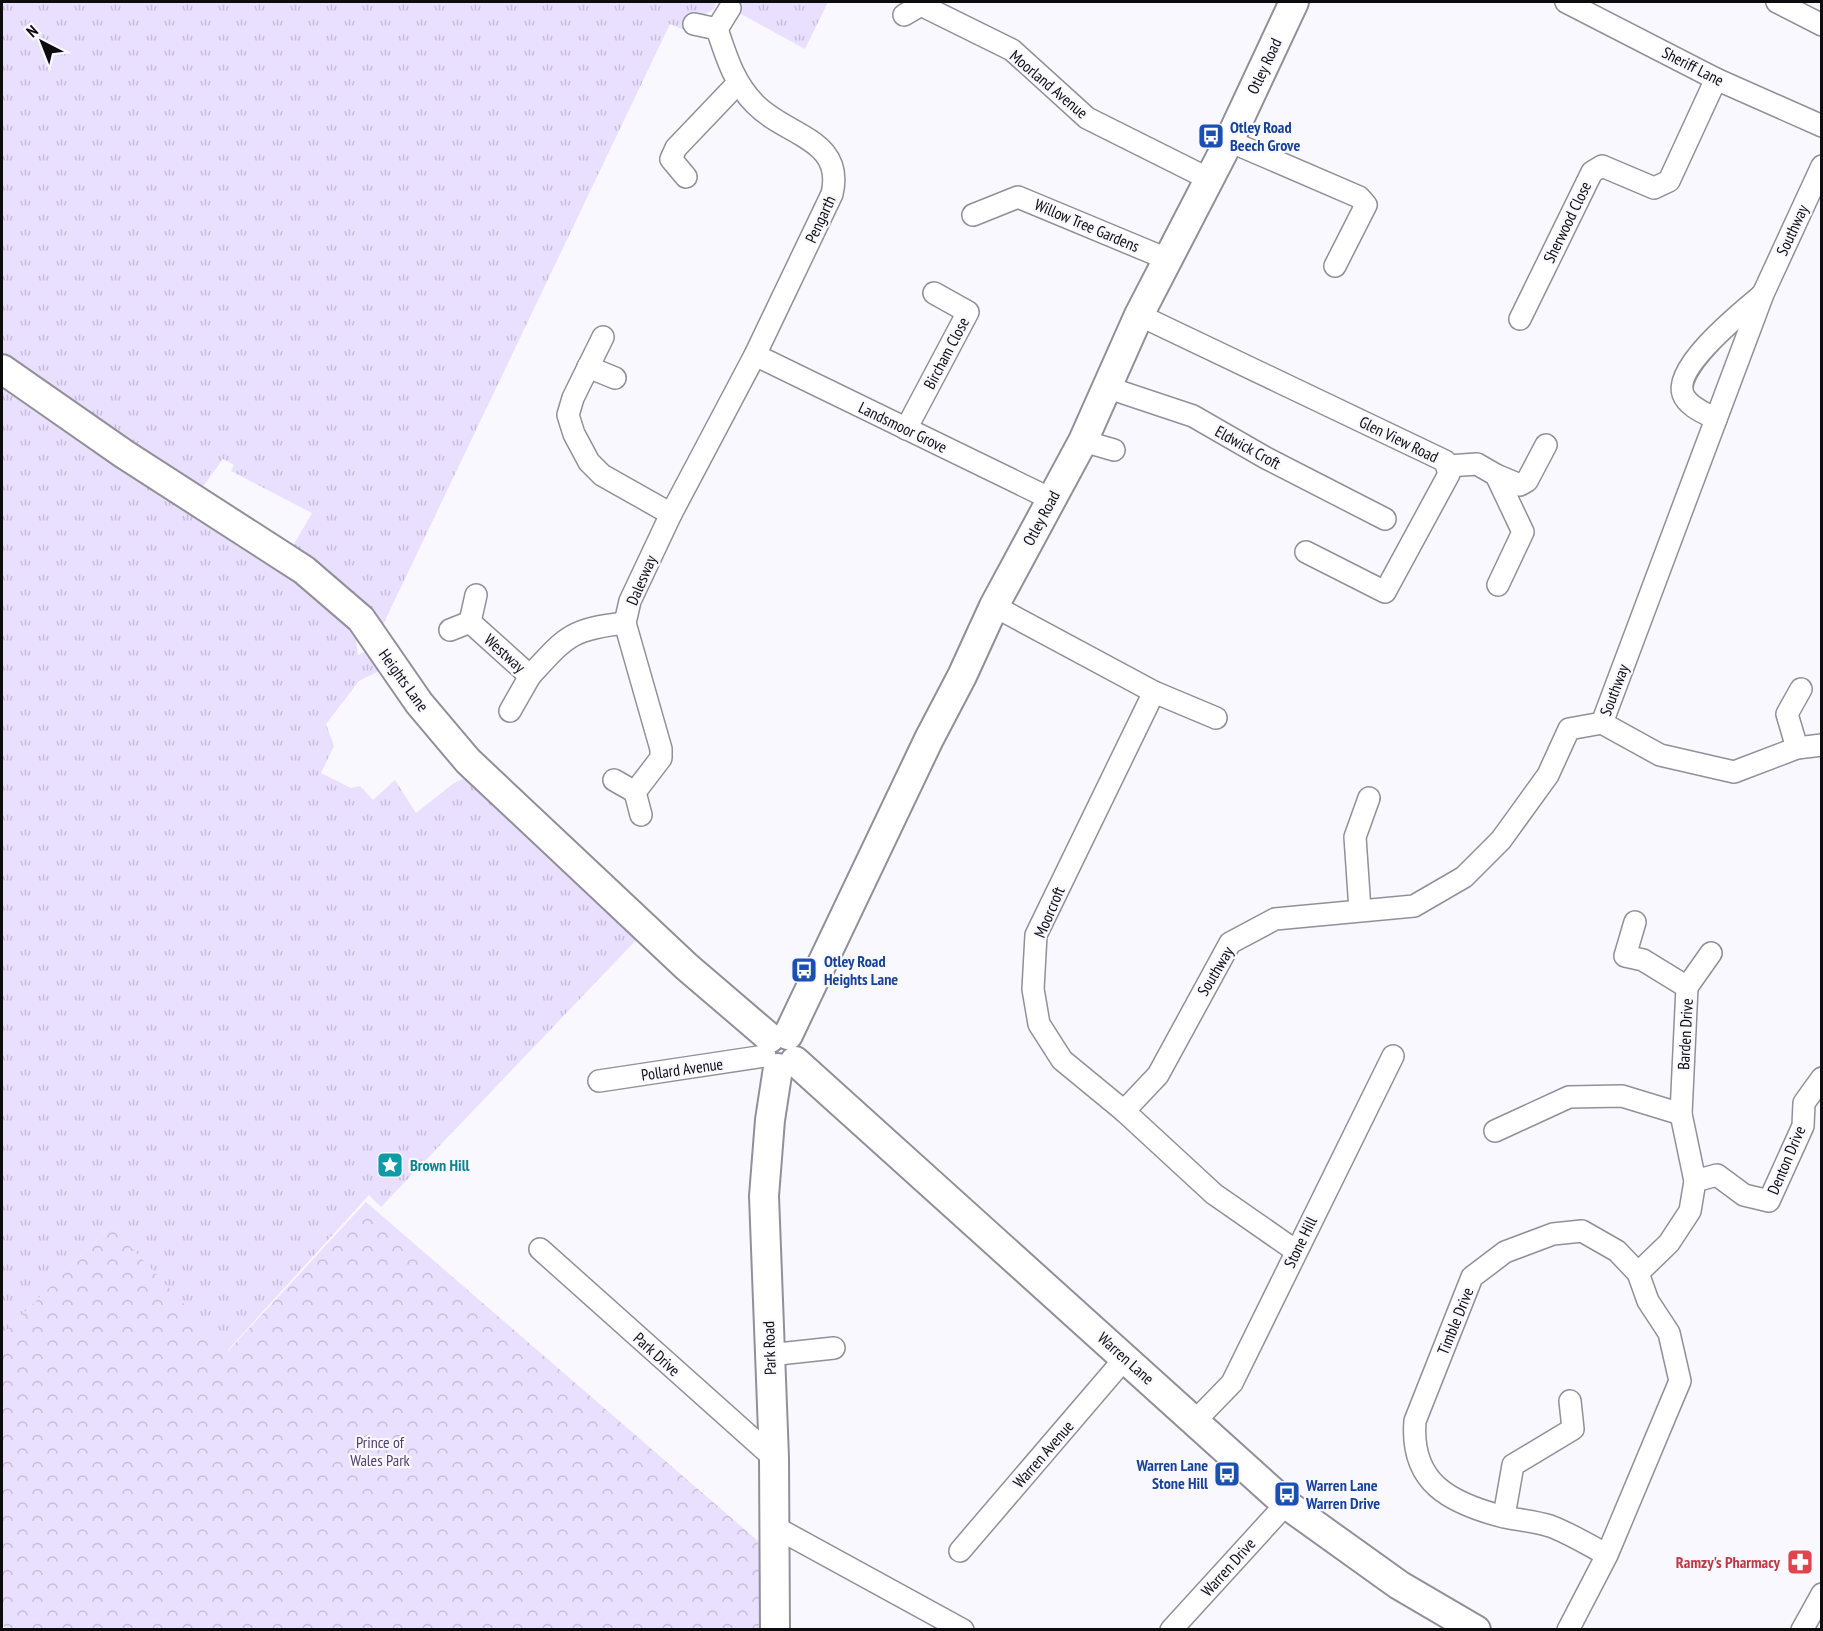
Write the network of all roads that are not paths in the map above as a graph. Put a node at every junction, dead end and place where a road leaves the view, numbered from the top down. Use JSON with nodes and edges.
{"nodes":[{"id":1,"x":1294,"y":2,"type":"edge"},
{"id":2,"x":1566,"y":2,"type":"edge"},
{"id":3,"x":1777,"y":2,"type":"edge"},
{"id":4,"x":915,"y":7,"type":"edge"},
{"id":5,"x":730,"y":8,"type":"dead end"},
{"id":6,"x":694,"y":24,"type":"dead end"},
{"id":7,"x":1821,"y":25,"type":"edge"},
{"id":8,"x":717,"y":29,"type":"junction"},
{"id":9,"x":1716,"y":79,"type":"junction"},
{"id":10,"x":738,"y":83,"type":"junction"},
{"id":11,"x":1821,"y":126,"type":"edge"},
{"id":12,"x":1229,"y":141,"type":"junction"},
{"id":13,"x":1821,"y":166,"type":"edge"},
{"id":14,"x":686,"y":177,"type":"dead end"},
{"id":15,"x":1209,"y":179,"type":"junction"},
{"id":16,"x":973,"y":215,"type":"dead end"},
{"id":17,"x":1167,"y":259,"type":"junction"},
{"id":18,"x":1335,"y":266,"type":"dead end"},
{"id":19,"x":934,"y":293,"type":"dead end"},
{"id":20,"x":1763,"y":294,"type":"junction"},
{"id":21,"x":1139,"y":315,"type":"junction"},
{"id":22,"x":1520,"y":319,"type":"dead end"},
{"id":23,"x":603,"y":337,"type":"dead end"},
{"id":24,"x":755,"y":355,"type":"junction"},
{"id":25,"x":588,"y":367,"type":"junction"},
{"id":26,"x":2,"y":369,"type":"edge"},
{"id":27,"x":615,"y":378,"type":"dead end"},
{"id":28,"x":1106,"y":387,"type":"junction"},
{"id":29,"x":1716,"y":419,"type":"junction"},
{"id":30,"x":906,"y":429,"type":"junction"},
{"id":31,"x":1083,"y":441,"type":"junction"},
{"id":32,"x":1546,"y":445,"type":"dead end"},
{"id":33,"x":1114,"y":450,"type":"dead end"},
{"id":34,"x":1448,"y":466,"type":"junction"},
{"id":35,"x":1496,"y":475,"type":"junction"},
{"id":36,"x":1051,"y":499,"type":"junction"},
{"id":37,"x":671,"y":514,"type":"junction"},
{"id":38,"x":1385,"y":519,"type":"dead end"},
{"id":39,"x":1305,"y":552,"type":"dead end"},
{"id":40,"x":1498,"y":585,"type":"dead end"},
{"id":41,"x":476,"y":595,"type":"dead end"},
{"id":42,"x":994,"y":606,"type":"junction"},
{"id":43,"x":470,"y":622,"type":"junction"},
{"id":44,"x":625,"y":623,"type":"junction"},
{"id":45,"x":450,"y":630,"type":"dead end"},
{"id":46,"x":530,"y":675,"type":"junction"},
{"id":47,"x":1801,"y":689,"type":"dead end"},
{"id":48,"x":1154,"y":692,"type":"junction"},
{"id":49,"x":510,"y":711,"type":"dead end"},
{"id":50,"x":1216,"y":718,"type":"dead end"},
{"id":51,"x":1602,"y":723,"type":"junction"},
{"id":52,"x":1821,"y":745,"type":"edge"},
{"id":53,"x":1797,"y":748,"type":"junction"},
{"id":54,"x":614,"y":780,"type":"dead end"},
{"id":55,"x":635,"y":792,"type":"junction"},
{"id":56,"x":1369,"y":798,"type":"dead end"},
{"id":57,"x":641,"y":815,"type":"dead end"},
{"id":58,"x":1360,"y":910,"type":"junction"},
{"id":59,"x":1635,"y":922,"type":"dead end"},
{"id":60,"x":1712,"y":953,"type":"dead end"},
{"id":61,"x":1687,"y":987,"type":"junction"},
{"id":62,"x":779,"y":1052,"type":"junction"},
{"id":63,"x":1393,"y":1056,"type":"dead end"},
{"id":64,"x":1821,"y":1078,"type":"edge"},
{"id":65,"x":599,"y":1081,"type":"dead end"},
{"id":66,"x":1124,"y":1111,"type":"junction"},
{"id":67,"x":1681,"y":1114,"type":"junction"},
{"id":68,"x":1495,"y":1131,"type":"dead end"},
{"id":69,"x":1695,"y":1180,"type":"junction"},
{"id":70,"x":540,"y":1249,"type":"dead end"},
{"id":71,"x":1296,"y":1251,"type":"junction"},
{"id":72,"x":1638,"y":1273,"type":"junction"},
{"id":73,"x":834,"y":1348,"type":"dead end"},
{"id":74,"x":769,"y":1355,"type":"junction"},
{"id":75,"x":1126,"y":1358,"type":"junction"},
{"id":76,"x":1570,"y":1401,"type":"dead end"},
{"id":77,"x":1196,"y":1420,"type":"junction"},
{"id":78,"x":774,"y":1458,"type":"junction"},
{"id":79,"x":1286,"y":1504,"type":"junction"},
{"id":80,"x":1504,"y":1516,"type":"junction"},
{"id":81,"x":773,"y":1526,"type":"junction"},
{"id":82,"x":960,"y":1551,"type":"dead end"},
{"id":83,"x":1608,"y":1555,"type":"junction"},
{"id":84,"x":1821,"y":1594,"type":"edge"},
{"id":85,"x":1443,"y":1622,"type":"edge"},
{"id":86,"x":775,"y":1629,"type":"edge"},
{"id":87,"x":963,"y":1629,"type":"edge"},
{"id":88,"x":1172,"y":1629,"type":"edge"},
{"id":89,"x":1476,"y":1629,"type":"edge"},
{"id":90,"x":1568,"y":1629,"type":"edge"},
{"id":91,"x":1802,"y":1629,"type":"edge"}],
"edges":[{"from":1,"to":12,"type":"street","name":"Otley Road"},
{"from":2,"to":9,"type":"street","name":"Sheriff Lane"},
{"from":3,"to":7,"type":"street"},
{"from":4,"to":15,"type":"street","name":"Moorland Avenue"},
{"from":5,"to":8,"type":"street"},
{"from":6,"to":8,"type":"street"},
{"from":8,"to":10,"type":"street","name":"Pengarth"},
{"from":9,"to":11,"type":"street","name":"Sheriff Lane"},
{"from":9,"to":22,"type":"street","name":"Sherwood Close"},
{"from":10,"to":14,"type":"street"},
{"from":10,"to":24,"type":"street","name":"Pengarth"},
{"from":12,"to":15,"type":"street","name":"Otley Road"},
{"from":12,"to":18,"type":"street"},
{"from":13,"to":20,"type":"street","name":"Southway"},
{"from":15,"to":17,"type":"street","name":"Otley Road"},
{"from":16,"to":17,"type":"street","name":"Willow Tree Gardens"},
{"from":17,"to":21,"type":"street","name":"Otley Road"},
{"from":19,"to":30,"type":"street","name":"Bircham Close"},
{"from":20,"to":29,"type":"street","name":"Southway"},
{"from":20,"to":29,"type":"street","name":"Southway"},
{"from":21,"to":28,"type":"street","name":"Otley Road"},
{"from":21,"to":34,"type":"street","name":"Glen View Road"},
{"from":23,"to":25,"type":"street"},
{"from":24,"to":30,"type":"street","name":"Landsmoor Grove"},
{"from":24,"to":37,"type":"street","name":"Dalesway"},
{"from":25,"to":27,"type":"street"},
{"from":25,"to":37,"type":"street"},
{"from":26,"to":62,"type":"street","name":"Heights Lane"},
{"from":28,"to":31,"type":"street","name":"Otley Road"},
{"from":28,"to":38,"type":"street","name":"Eldwick Croft"},
{"from":29,"to":51,"type":"street","name":"Southway"},
{"from":30,"to":36,"type":"street","name":"Landsmoor Grove"},
{"from":31,"to":33,"type":"street"},
{"from":31,"to":36,"type":"street","name":"Otley Road"},
{"from":32,"to":35,"type":"street"},
{"from":34,"to":35,"type":"street"},
{"from":34,"to":39,"type":"street","name":"Glen View Road"},
{"from":35,"to":40,"type":"street"},
{"from":36,"to":42,"type":"street","name":"Otley Road"},
{"from":37,"to":44,"type":"street","name":"Dalesway"},
{"from":41,"to":43,"type":"street","name":"Westway"},
{"from":42,"to":48,"type":"street"},
{"from":42,"to":62,"type":"street","name":"Otley Road"},
{"from":43,"to":45,"type":"street"},
{"from":43,"to":46,"type":"street","name":"Westway"},
{"from":44,"to":46,"type":"street","name":"Westway"},
{"from":44,"to":55,"type":"street","name":"Dalesway"},
{"from":46,"to":49,"type":"street"},
{"from":47,"to":53,"type":"street"},
{"from":48,"to":50,"type":"street"},
{"from":48,"to":66,"type":"street","name":"Moorcroft"},
{"from":51,"to":53,"type":"street"},
{"from":51,"to":58,"type":"street","name":"Southway"},
{"from":52,"to":53,"type":"street"},
{"from":54,"to":55,"type":"street"},
{"from":55,"to":57,"type":"street"},
{"from":56,"to":58,"type":"street"},
{"from":58,"to":66,"type":"street","name":"Southway"},
{"from":59,"to":61,"type":"street","name":"Barden Drive"},
{"from":60,"to":61,"type":"street"},
{"from":61,"to":67,"type":"street","name":"Barden Drive"},
{"from":62,"to":65,"type":"street","name":"Pollard Avenue"},
{"from":62,"to":74,"type":"street","name":"Park Road"},
{"from":62,"to":75,"type":"street","name":"Warren Lane"},
{"from":63,"to":71,"type":"street","name":"Stone Hill"},
{"from":64,"to":69,"type":"street","name":"Denton Drive"},
{"from":66,"to":71,"type":"street","name":"Moorcroft"},
{"from":67,"to":68,"type":"street"},
{"from":67,"to":69,"type":"street","name":"Barden Drive"},
{"from":69,"to":72,"type":"street","name":"Barden Drive"},
{"from":70,"to":78,"type":"street","name":"Park Drive"},
{"from":71,"to":77,"type":"street","name":"Stone Hill"},
{"from":72,"to":80,"type":"street","name":"Timble Drive"},
{"from":72,"to":83,"type":"street","name":"Timble Drive"},
{"from":73,"to":74,"type":"street"},
{"from":74,"to":78,"type":"street","name":"Park Road"},
{"from":75,"to":77,"type":"street","name":"Warren Lane"},
{"from":75,"to":82,"type":"street","name":"Warren Avenue"},
{"from":76,"to":80,"type":"street"},
{"from":77,"to":79,"type":"street","name":"Warren Lane"},
{"from":78,"to":81,"type":"street","name":"Park Road"},
{"from":79,"to":85,"type":"street","name":"Warren Lane"},
{"from":79,"to":88,"type":"street","name":"Warren Drive"},
{"from":80,"to":83,"type":"street","name":"Timble Drive"},
{"from":81,"to":86,"type":"street","name":"Park Road"},
{"from":81,"to":87,"type":"street"},
{"from":83,"to":90,"type":"street","name":"Timble Drive"},
{"from":84,"to":91,"type":"street"},
{"from":85,"to":89,"type":"street","name":"Warren Lane"}]}
